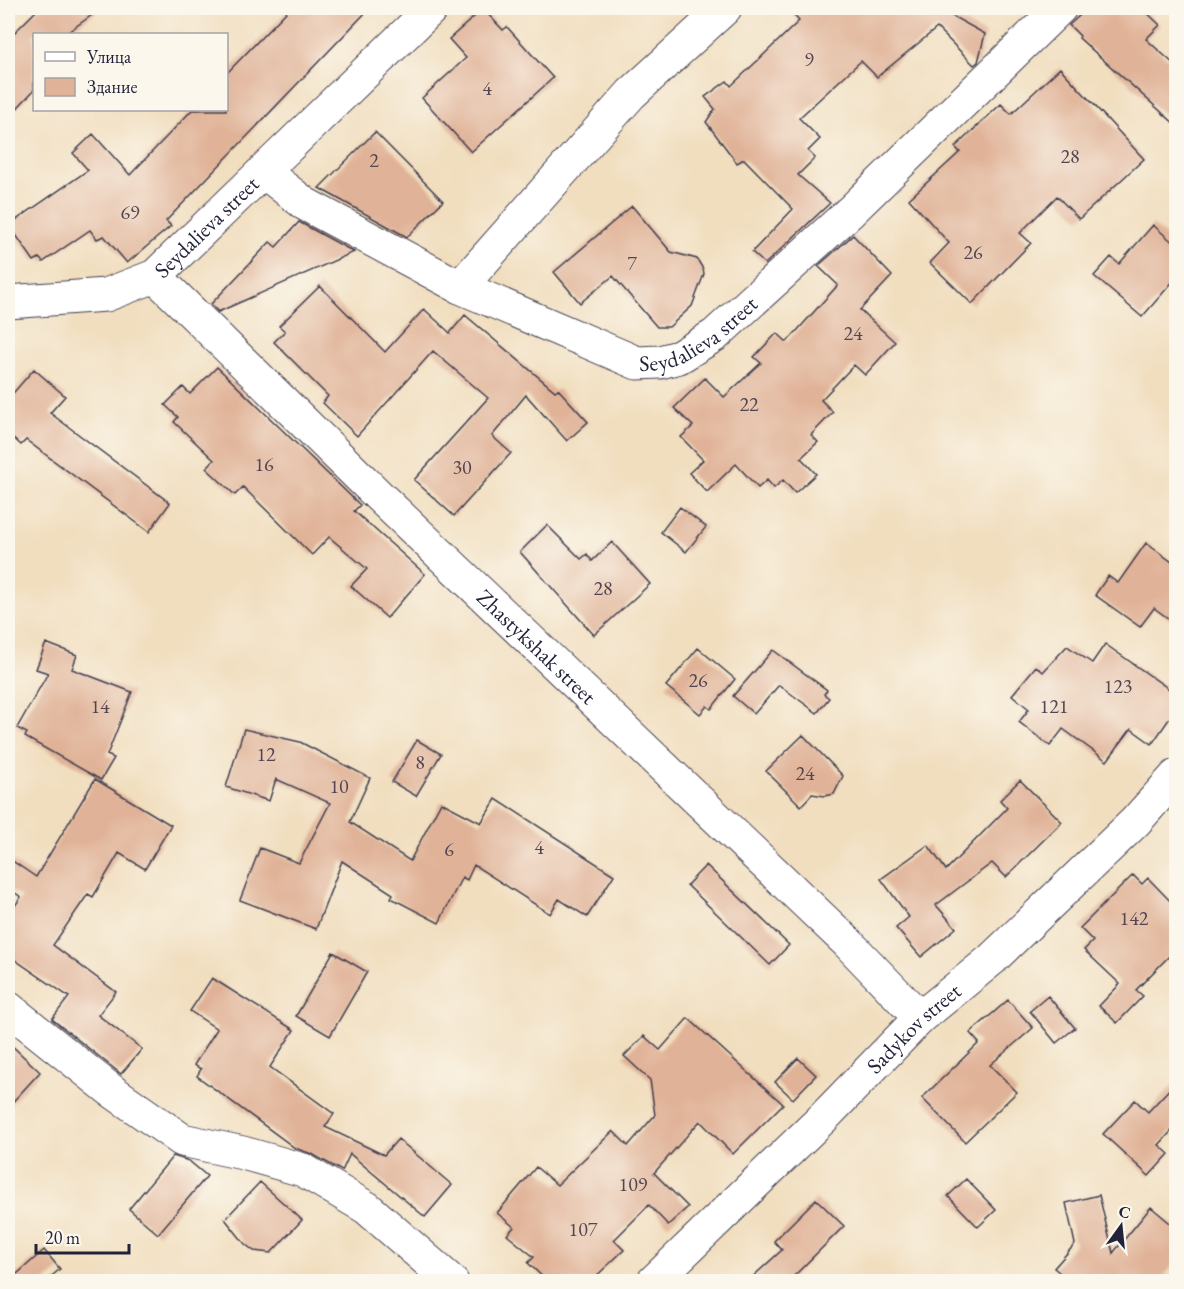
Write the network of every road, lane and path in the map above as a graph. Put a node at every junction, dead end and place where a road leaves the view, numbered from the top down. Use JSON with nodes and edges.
{"nodes":[{"id":1,"x":432,"y":8,"type":"edge"},
{"id":2,"x":725,"y":8,"type":"edge"},
{"id":3,"x":1060,"y":8,"type":"edge"},
{"id":4,"x":264,"y":172,"type":"junction"},
{"id":5,"x":155,"y":276,"type":"junction"},
{"id":6,"x":460,"y":286,"type":"junction"},
{"id":7,"x":8,"y":302,"type":"edge"},
{"id":8,"x":1176,"y":776,"type":"edge"},
{"id":9,"x":8,"y":1008,"type":"edge"},
{"id":10,"x":920,"y":1018,"type":"junction"},
{"id":11,"x":452,"y":1281,"type":"edge"},
{"id":12,"x":653,"y":1281,"type":"edge"}],
"edges":[{"from":1,"to":4,"type":"street","name":"Seydalieva street"},
{"from":2,"to":6,"type":"street"},
{"from":3,"to":6,"type":"street","name":"Seydalieva street"},
{"from":4,"to":5,"type":"street","name":"Seydalieva street"},
{"from":4,"to":6,"type":"street","name":"Seydalieva street"},
{"from":5,"to":7,"type":"street","name":"Seydalieva street"},
{"from":5,"to":10,"type":"street","name":"Zhastykshak street"},
{"from":8,"to":10,"type":"street","name":"Sadykov street"},
{"from":9,"to":11,"type":"street"},
{"from":10,"to":12,"type":"street","name":"Sadykov street"}]}
